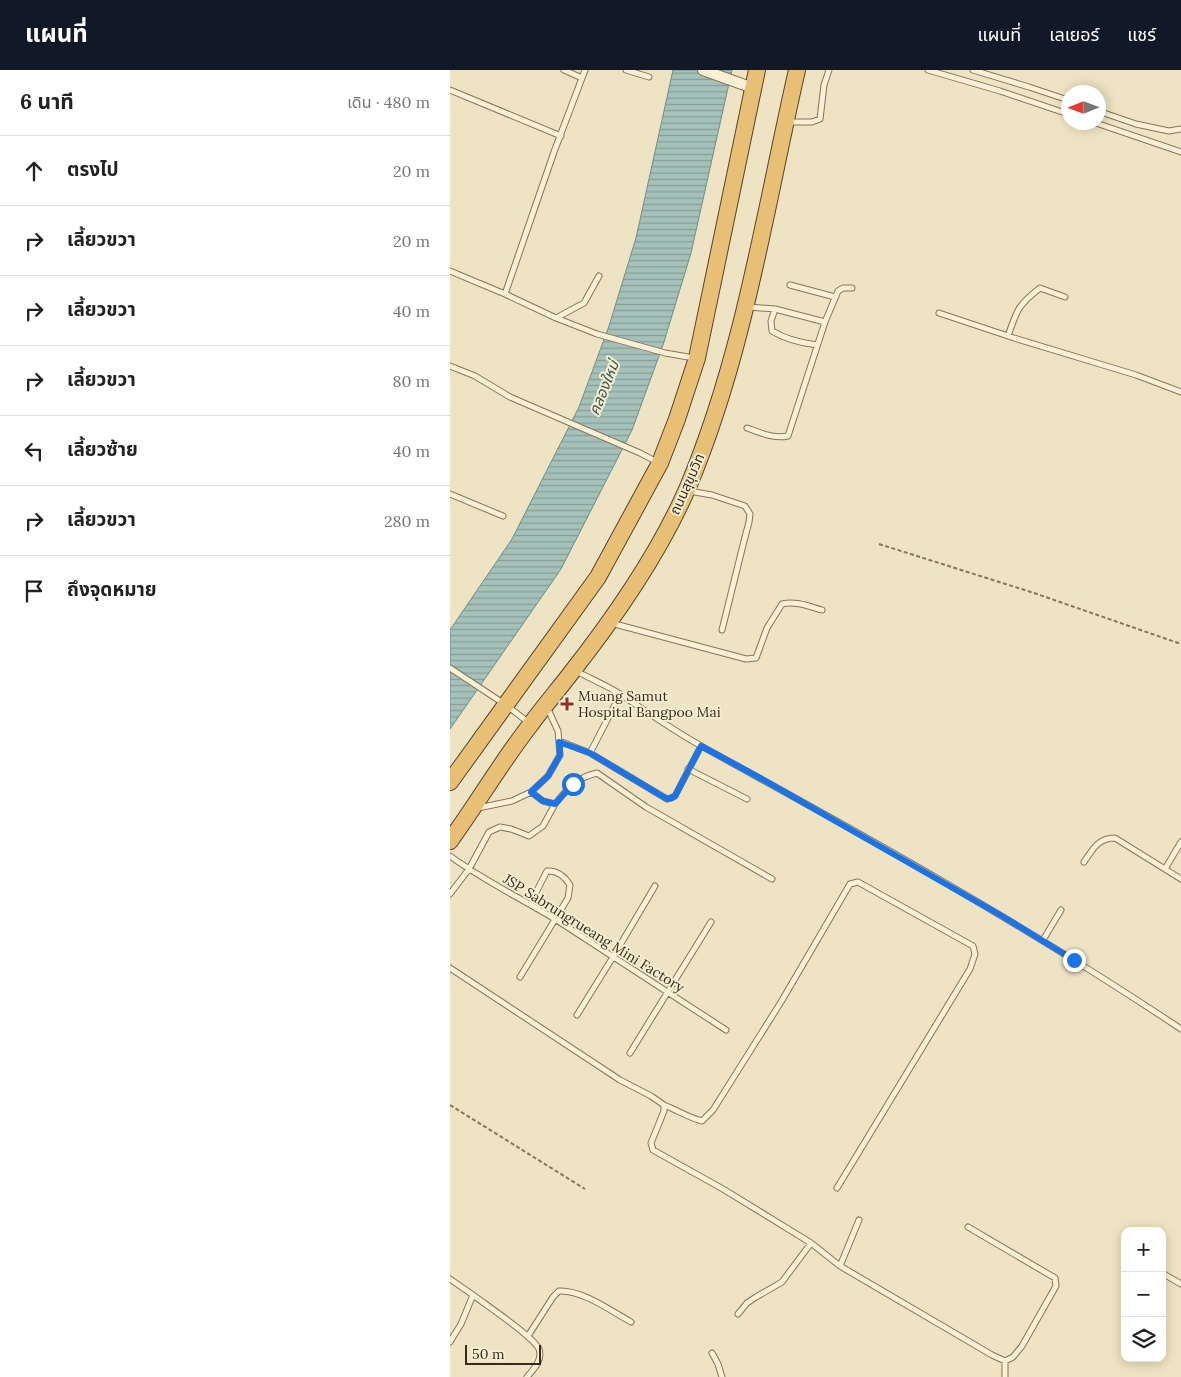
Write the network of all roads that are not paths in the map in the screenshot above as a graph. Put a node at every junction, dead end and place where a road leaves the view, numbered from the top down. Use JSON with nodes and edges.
{"nodes":[{"id":1,"x":564,"y":70,"type":"edge"},
{"id":2,"x":585,"y":70,"type":"edge"},
{"id":3,"x":626,"y":70,"type":"edge"},
{"id":4,"x":703,"y":70,"type":"edge"},
{"id":5,"x":757,"y":70,"type":"edge"},
{"id":6,"x":797,"y":70,"type":"edge"},
{"id":7,"x":829,"y":70,"type":"edge"},
{"id":8,"x":928,"y":70,"type":"edge"},
{"id":9,"x":973,"y":70,"type":"edge"},
{"id":10,"x":649,"y":77,"type":"dead end"},
{"id":11,"x":582,"y":78,"type":"junction"},
{"id":12,"x":746,"y":85,"type":"junction"},
{"id":13,"x":450,"y":90,"type":"edge"},
{"id":14,"x":1061,"y":97,"type":"edge"},
{"id":15,"x":1061,"y":112,"type":"edge"},
{"id":16,"x":1106,"y":114,"type":"edge"},
{"id":17,"x":785,"y":122,"type":"junction"},
{"id":18,"x":1106,"y":126,"type":"edge"},
{"id":19,"x":1181,"y":129,"type":"edge"},
{"id":20,"x":560,"y":136,"type":"junction"},
{"id":21,"x":1181,"y":152,"type":"edge"},
{"id":22,"x":450,"y":271,"type":"edge"},
{"id":23,"x":599,"y":276,"type":"dead end"},
{"id":24,"x":790,"y":285,"type":"dead end"},
{"id":25,"x":852,"y":288,"type":"dead end"},
{"id":26,"x":506,"y":294,"type":"junction"},
{"id":27,"x":835,"y":297,"type":"junction"},
{"id":28,"x":1064,"y":297,"type":"dead end"},
{"id":29,"x":746,"y":306,"type":"junction"},
{"id":30,"x":775,"y":309,"type":"junction"},
{"id":31,"x":939,"y":313,"type":"dead end"},
{"id":32,"x":556,"y":318,"type":"junction"},
{"id":33,"x":824,"y":322,"type":"junction"},
{"id":34,"x":1008,"y":336,"type":"junction"},
{"id":35,"x":817,"y":345,"type":"junction"},
{"id":36,"x":697,"y":358,"type":"junction"},
{"id":37,"x":450,"y":366,"type":"edge"},
{"id":38,"x":1181,"y":392,"type":"edge"},
{"id":39,"x":747,"y":428,"type":"dead end"},
{"id":40,"x":660,"y":463,"type":"junction"},
{"id":41,"x":686,"y":491,"type":"junction"},
{"id":42,"x":450,"y":494,"type":"edge"},
{"id":43,"x":503,"y":516,"type":"dead end"},
{"id":44,"x":822,"y":610,"type":"dead end"},
{"id":45,"x":609,"y":622,"type":"junction"},
{"id":46,"x":722,"y":630,"type":"dead end"},
{"id":47,"x":450,"y":668,"type":"edge"},
{"id":48,"x":574,"y":670,"type":"junction"},
{"id":49,"x":620,"y":695,"type":"junction"},
{"id":50,"x":506,"y":705,"type":"junction"},
{"id":51,"x":546,"y":705,"type":"junction"},
{"id":52,"x":530,"y":724,"type":"junction"},
{"id":53,"x":559,"y":742,"type":"junction"},
{"id":54,"x":701,"y":746,"type":"junction"},
{"id":55,"x":590,"y":753,"type":"junction"},
{"id":56,"x":688,"y":769,"type":"junction"},
{"id":57,"x":450,"y":782,"type":"edge"},
{"id":58,"x":531,"y":792,"type":"junction"},
{"id":59,"x":747,"y":799,"type":"dead end"},
{"id":60,"x":555,"y":804,"type":"junction"},
{"id":61,"x":472,"y":809,"type":"junction"},
{"id":62,"x":450,"y":841,"type":"edge"},
{"id":63,"x":1181,"y":842,"type":"edge"},
{"id":64,"x":450,"y":856,"type":"edge"},
{"id":65,"x":1084,"y":862,"type":"dead end"},
{"id":66,"x":469,"y":869,"type":"junction"},
{"id":67,"x":1166,"y":869,"type":"junction"},
{"id":68,"x":772,"y":879,"type":"dead end"},
{"id":69,"x":1181,"y":879,"type":"edge"},
{"id":70,"x":655,"y":886,"type":"dead end"},
{"id":71,"x":450,"y":894,"type":"edge"},
{"id":72,"x":530,"y":904,"type":"junction"},
{"id":73,"x":1061,"y":910,"type":"dead end"},
{"id":74,"x":555,"y":919,"type":"junction"},
{"id":75,"x":711,"y":922,"type":"dead end"},
{"id":76,"x":1043,"y":940,"type":"junction"},
{"id":77,"x":613,"y":957,"type":"junction"},
{"id":78,"x":450,"y":968,"type":"edge"},
{"id":79,"x":520,"y":977,"type":"dead end"},
{"id":80,"x":668,"y":993,"type":"junction"},
{"id":81,"x":576,"y":1015,"type":"dead end"},
{"id":82,"x":1181,"y":1029,"type":"edge"},
{"id":83,"x":726,"y":1030,"type":"dead end"},
{"id":84,"x":630,"y":1053,"type":"dead end"},
{"id":85,"x":664,"y":1105,"type":"junction"},
{"id":86,"x":837,"y":1188,"type":"dead end"},
{"id":87,"x":859,"y":1220,"type":"dead end"},
{"id":88,"x":968,"y":1227,"type":"dead end"},
{"id":89,"x":811,"y":1243,"type":"junction"},
{"id":90,"x":840,"y":1266,"type":"junction"},
{"id":91,"x":1166,"y":1275,"type":"edge"},
{"id":92,"x":450,"y":1279,"type":"edge"},
{"id":93,"x":1181,"y":1284,"type":"edge"},
{"id":94,"x":472,"y":1295,"type":"junction"},
{"id":95,"x":738,"y":1314,"type":"dead end"},
{"id":96,"x":631,"y":1322,"type":"dead end"},
{"id":97,"x":528,"y":1336,"type":"junction"},
{"id":98,"x":450,"y":1342,"type":"edge"},
{"id":99,"x":712,"y":1353,"type":"dead end"},
{"id":100,"x":1005,"y":1361,"type":"junction"},
{"id":101,"x":527,"y":1377,"type":"edge"},
{"id":102,"x":722,"y":1377,"type":"edge"},
{"id":103,"x":1005,"y":1377,"type":"edge"}],
"edges":[{"from":1,"to":11,"type":"lane"},
{"from":2,"to":11,"type":"lane"},
{"from":3,"to":10,"type":"lane"},
{"from":4,"to":12,"type":"street"},
{"from":5,"to":12,"type":"highway"},
{"from":6,"to":17,"type":"highway","name":"ถนนสุขุมวิท"},
{"from":7,"to":17,"type":"lane"},
{"from":8,"to":15,"type":"lane"},
{"from":9,"to":14,"type":"lane"},
{"from":11,"to":20,"type":"lane"},
{"from":12,"to":36,"type":"highway"},
{"from":13,"to":20,"type":"lane"},
{"from":16,"to":19,"type":"lane"},
{"from":17,"to":29,"type":"highway","name":"ถนนสุขุมวิท"},
{"from":18,"to":21,"type":"lane"},
{"from":20,"to":26,"type":"lane"},
{"from":22,"to":26,"type":"lane"},
{"from":23,"to":32,"type":"lane"},
{"from":24,"to":27,"type":"lane"},
{"from":25,"to":27,"type":"lane"},
{"from":26,"to":32,"type":"lane"},
{"from":27,"to":33,"type":"lane"},
{"from":28,"to":34,"type":"lane"},
{"from":29,"to":30,"type":"lane"},
{"from":29,"to":41,"type":"highway","name":"ถนนสุขุมวิท"},
{"from":30,"to":33,"type":"lane"},
{"from":30,"to":35,"type":"lane"},
{"from":31,"to":34,"type":"lane"},
{"from":32,"to":36,"type":"lane"},
{"from":33,"to":35,"type":"lane"},
{"from":34,"to":38,"type":"lane"},
{"from":35,"to":39,"type":"lane"},
{"from":36,"to":40,"type":"highway"},
{"from":37,"to":40,"type":"lane"},
{"from":40,"to":50,"type":"highway"},
{"from":41,"to":45,"type":"highway","name":"ถนนสุขุมวิท"},
{"from":41,"to":46,"type":"lane"},
{"from":42,"to":43,"type":"lane"},
{"from":44,"to":45,"type":"lane"},
{"from":45,"to":48,"type":"highway","name":"ถนนสุขุมวิท"},
{"from":47,"to":50,"type":"lane"},
{"from":48,"to":49,"type":"lane"},
{"from":48,"to":51,"type":"highway","name":"ถนนสุขุมวิท"},
{"from":49,"to":54,"type":"lane"},
{"from":49,"to":55,"type":"lane"},
{"from":50,"to":52,"type":"lane"},
{"from":50,"to":57,"type":"highway"},
{"from":51,"to":52,"type":"highway","name":"ถนนสุขุมวิท"},
{"from":51,"to":53,"type":"lane"},
{"from":52,"to":61,"type":"highway","name":"ถนนสุขุมวิท"},
{"from":53,"to":55,"type":"lane"},
{"from":53,"to":58,"type":"lane"},
{"from":54,"to":56,"type":"lane"},
{"from":54,"to":76,"type":"lane"},
{"from":55,"to":56,"type":"lane"},
{"from":56,"to":59,"type":"lane"},
{"from":58,"to":60,"type":"lane"},
{"from":58,"to":61,"type":"lane"},
{"from":60,"to":66,"type":"lane"},
{"from":60,"to":68,"type":"lane"},
{"from":61,"to":62,"type":"highway","name":"ถนนสุขุมวิท"},
{"from":63,"to":67,"type":"lane"},
{"from":64,"to":66,"type":"lane","name":"JSP Sabrungrueang Mini Factory"},
{"from":65,"to":67,"type":"lane"},
{"from":66,"to":71,"type":"lane"},
{"from":66,"to":72,"type":"lane","name":"JSP Sabrungrueang Mini Factory"},
{"from":67,"to":69,"type":"lane"},
{"from":70,"to":77,"type":"lane"},
{"from":72,"to":74,"type":"lane","name":"JSP Sabrungrueang Mini Factory"},
{"from":72,"to":74,"type":"lane"},
{"from":73,"to":76,"type":"lane"},
{"from":74,"to":77,"type":"lane","name":"JSP Sabrungrueang Mini Factory"},
{"from":74,"to":79,"type":"lane"},
{"from":75,"to":80,"type":"lane"},
{"from":76,"to":82,"type":"lane"},
{"from":77,"to":80,"type":"lane","name":"JSP Sabrungrueang Mini Factory"},
{"from":77,"to":81,"type":"lane"},
{"from":78,"to":85,"type":"lane"},
{"from":80,"to":83,"type":"lane","name":"JSP Sabrungrueang Mini Factory"},
{"from":80,"to":84,"type":"lane"},
{"from":85,"to":86,"type":"lane"},
{"from":85,"to":89,"type":"lane"},
{"from":87,"to":90,"type":"lane"},
{"from":88,"to":100,"type":"lane"},
{"from":89,"to":90,"type":"lane"},
{"from":89,"to":95,"type":"lane"},
{"from":90,"to":100,"type":"lane"},
{"from":91,"to":93,"type":"lane"},
{"from":92,"to":94,"type":"lane"},
{"from":94,"to":97,"type":"lane"},
{"from":94,"to":98,"type":"lane"},
{"from":96,"to":97,"type":"lane"},
{"from":97,"to":101,"type":"lane"},
{"from":99,"to":102,"type":"lane"},
{"from":100,"to":103,"type":"lane"}]}
